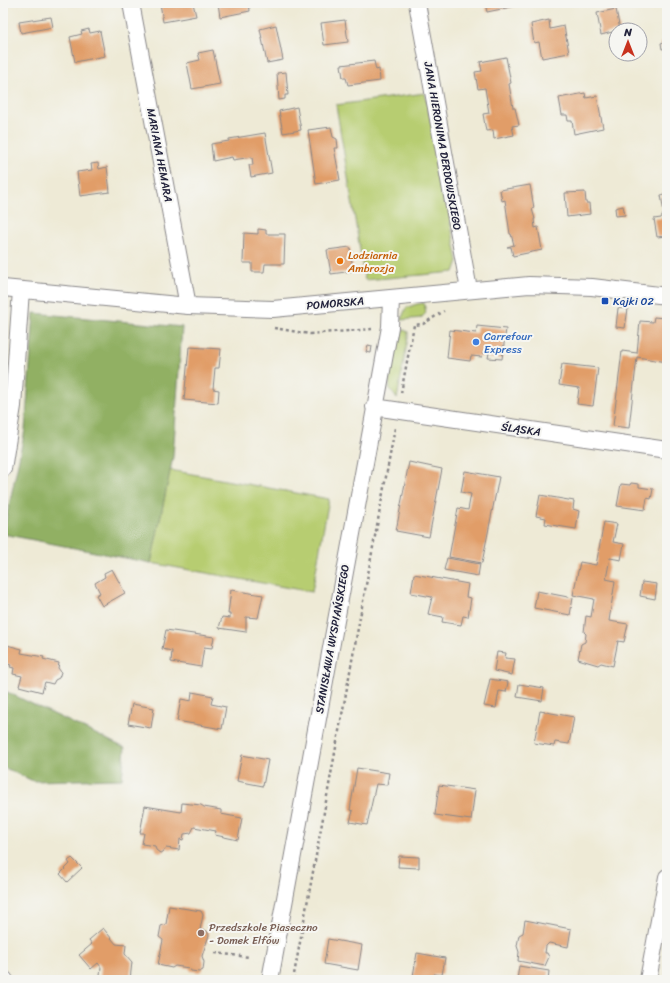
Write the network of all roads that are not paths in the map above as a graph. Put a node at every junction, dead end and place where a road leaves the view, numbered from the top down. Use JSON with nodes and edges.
{"nodes":[{"id":1,"x":131,"y":3,"type":"edge"},
{"id":2,"x":417,"y":3,"type":"edge"},
{"id":3,"x":3,"y":288,"type":"edge"},
{"id":4,"x":21,"y":290,"type":"junction"},
{"id":5,"x":469,"y":290,"type":"junction"},
{"id":6,"x":667,"y":296,"type":"edge"},
{"id":7,"x":391,"y":298,"type":"junction"},
{"id":8,"x":188,"y":306,"type":"junction"},
{"id":9,"x":374,"y":407,"type":"junction"},
{"id":10,"x":667,"y":450,"type":"edge"},
{"id":11,"x":3,"y":469,"type":"edge"},
{"id":12,"x":667,"y":877,"type":"edge"},
{"id":13,"x":3,"y":978,"type":"edge"},
{"id":14,"x":5,"y":980,"type":"edge"},
{"id":15,"x":270,"y":980,"type":"edge"},
{"id":16,"x":648,"y":980,"type":"edge"}],
"edges":[{"from":1,"to":8,"type":"street","name":"MARIANA HEMARA"},
{"from":2,"to":5,"type":"street","name":"JANA HIERONIMA DERDOWSKIEGO"},
{"from":3,"to":4,"type":"street","name":"POMORSKA"},
{"from":4,"to":8,"type":"street","name":"POMORSKA"},
{"from":4,"to":11,"type":"street"},
{"from":5,"to":6,"type":"street","name":"POMORSKA"},
{"from":5,"to":7,"type":"street","name":"POMORSKA"},
{"from":7,"to":8,"type":"street","name":"POMORSKA"},
{"from":7,"to":9,"type":"street","name":"STANISŁAWA WYSPIAŃSKIEGO"},
{"from":9,"to":10,"type":"street","name":"ŚLĄSKA"},
{"from":9,"to":15,"type":"street","name":"STANISŁAWA WYSPIAŃSKIEGO"},
{"from":12,"to":16,"type":"street"},
{"from":13,"to":14,"type":"street"}]}
